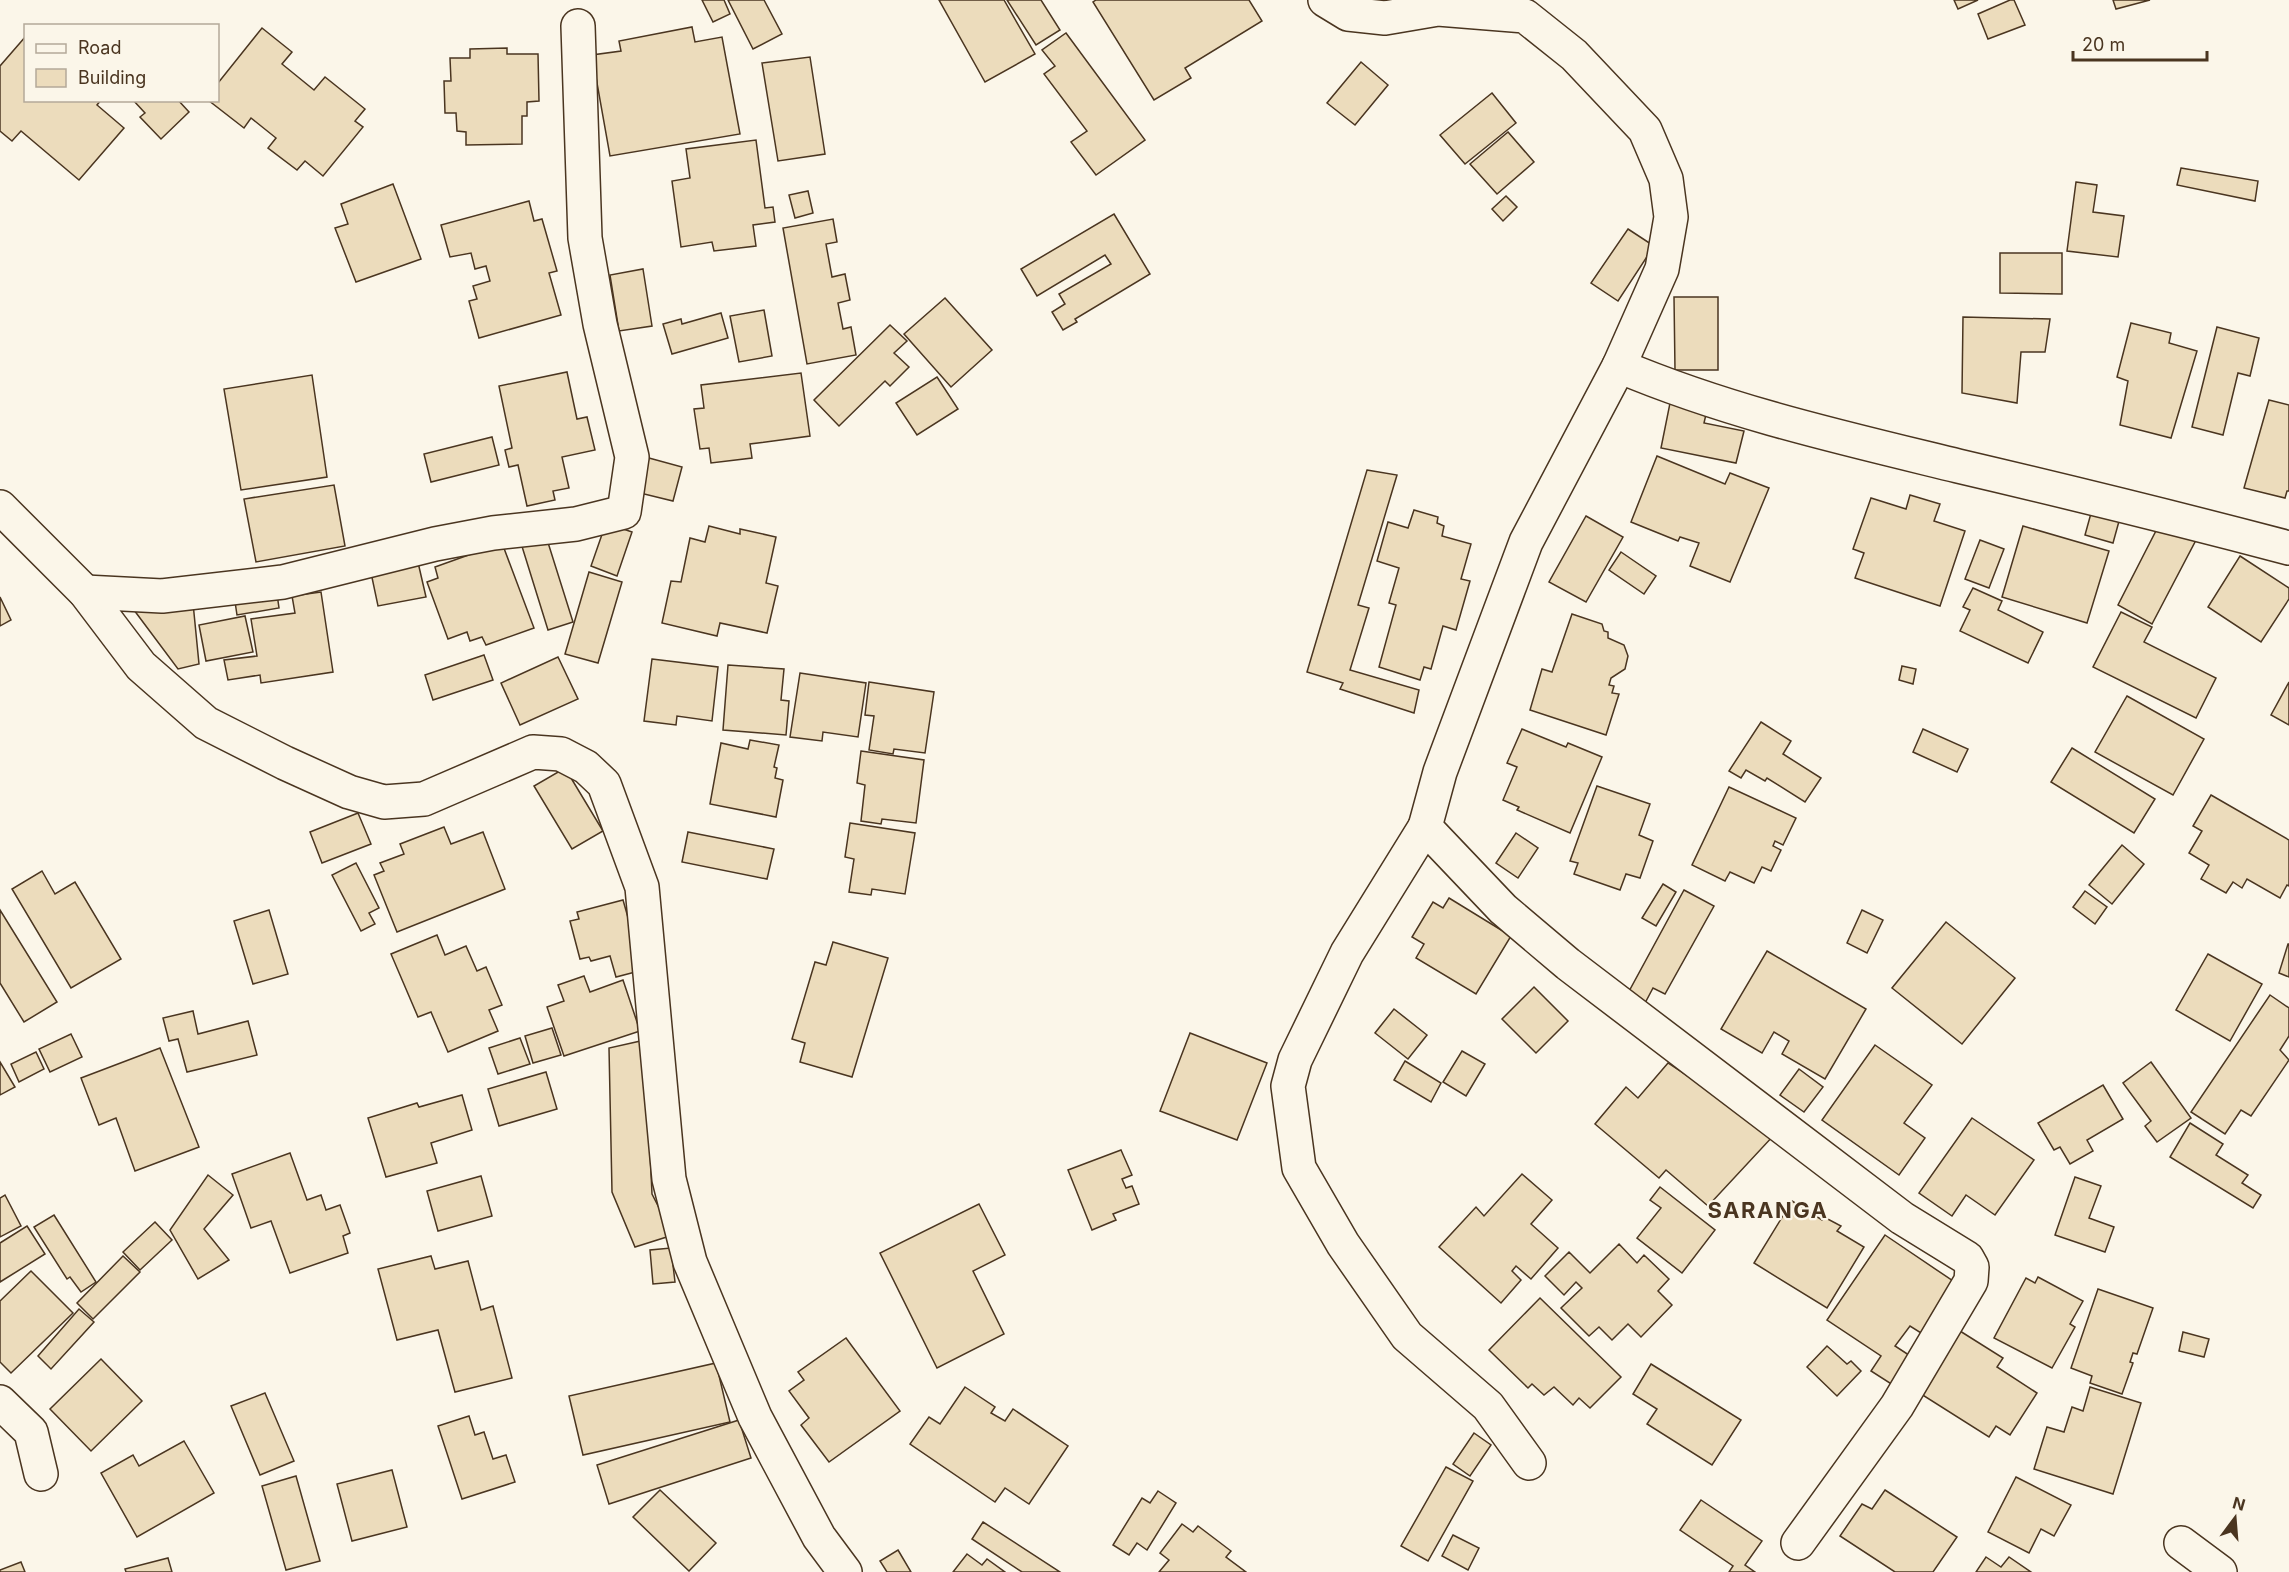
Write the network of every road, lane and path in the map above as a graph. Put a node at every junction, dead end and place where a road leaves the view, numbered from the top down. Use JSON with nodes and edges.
{"nodes":[{"id":1,"x":1325,"y":0,"type":"edge"},
{"id":2,"x":578,"y":26,"type":"dead end"},
{"id":3,"x":1619,"y":366,"type":"junction"},
{"id":4,"x":0,"y":507,"type":"edge"},
{"id":5,"x":2289,"y":548,"type":"edge"},
{"id":6,"x":85,"y":592,"type":"junction"},
{"id":7,"x":1425,"y":827,"type":"junction"},
{"id":8,"x":0,"y":1402,"type":"edge"},
{"id":9,"x":1529,"y":1463,"type":"dead end"},
{"id":10,"x":40,"y":1474,"type":"dead end"},
{"id":11,"x":1798,"y":1543,"type":"dead end"},
{"id":12,"x":2181,"y":1543,"type":"dead end"},
{"id":13,"x":845,"y":1572,"type":"edge"},
{"id":14,"x":2220,"y":1572,"type":"edge"}],
"edges":[{"from":1,"to":3,"type":"street"},
{"from":2,"to":6,"type":"street"},
{"from":3,"to":5,"type":"street"},
{"from":3,"to":7,"type":"street"},
{"from":4,"to":6,"type":"street"},
{"from":6,"to":13,"type":"street"},
{"from":7,"to":9,"type":"street"},
{"from":7,"to":11,"type":"street"},
{"from":8,"to":10,"type":"street"},
{"from":12,"to":14,"type":"street"}]}
